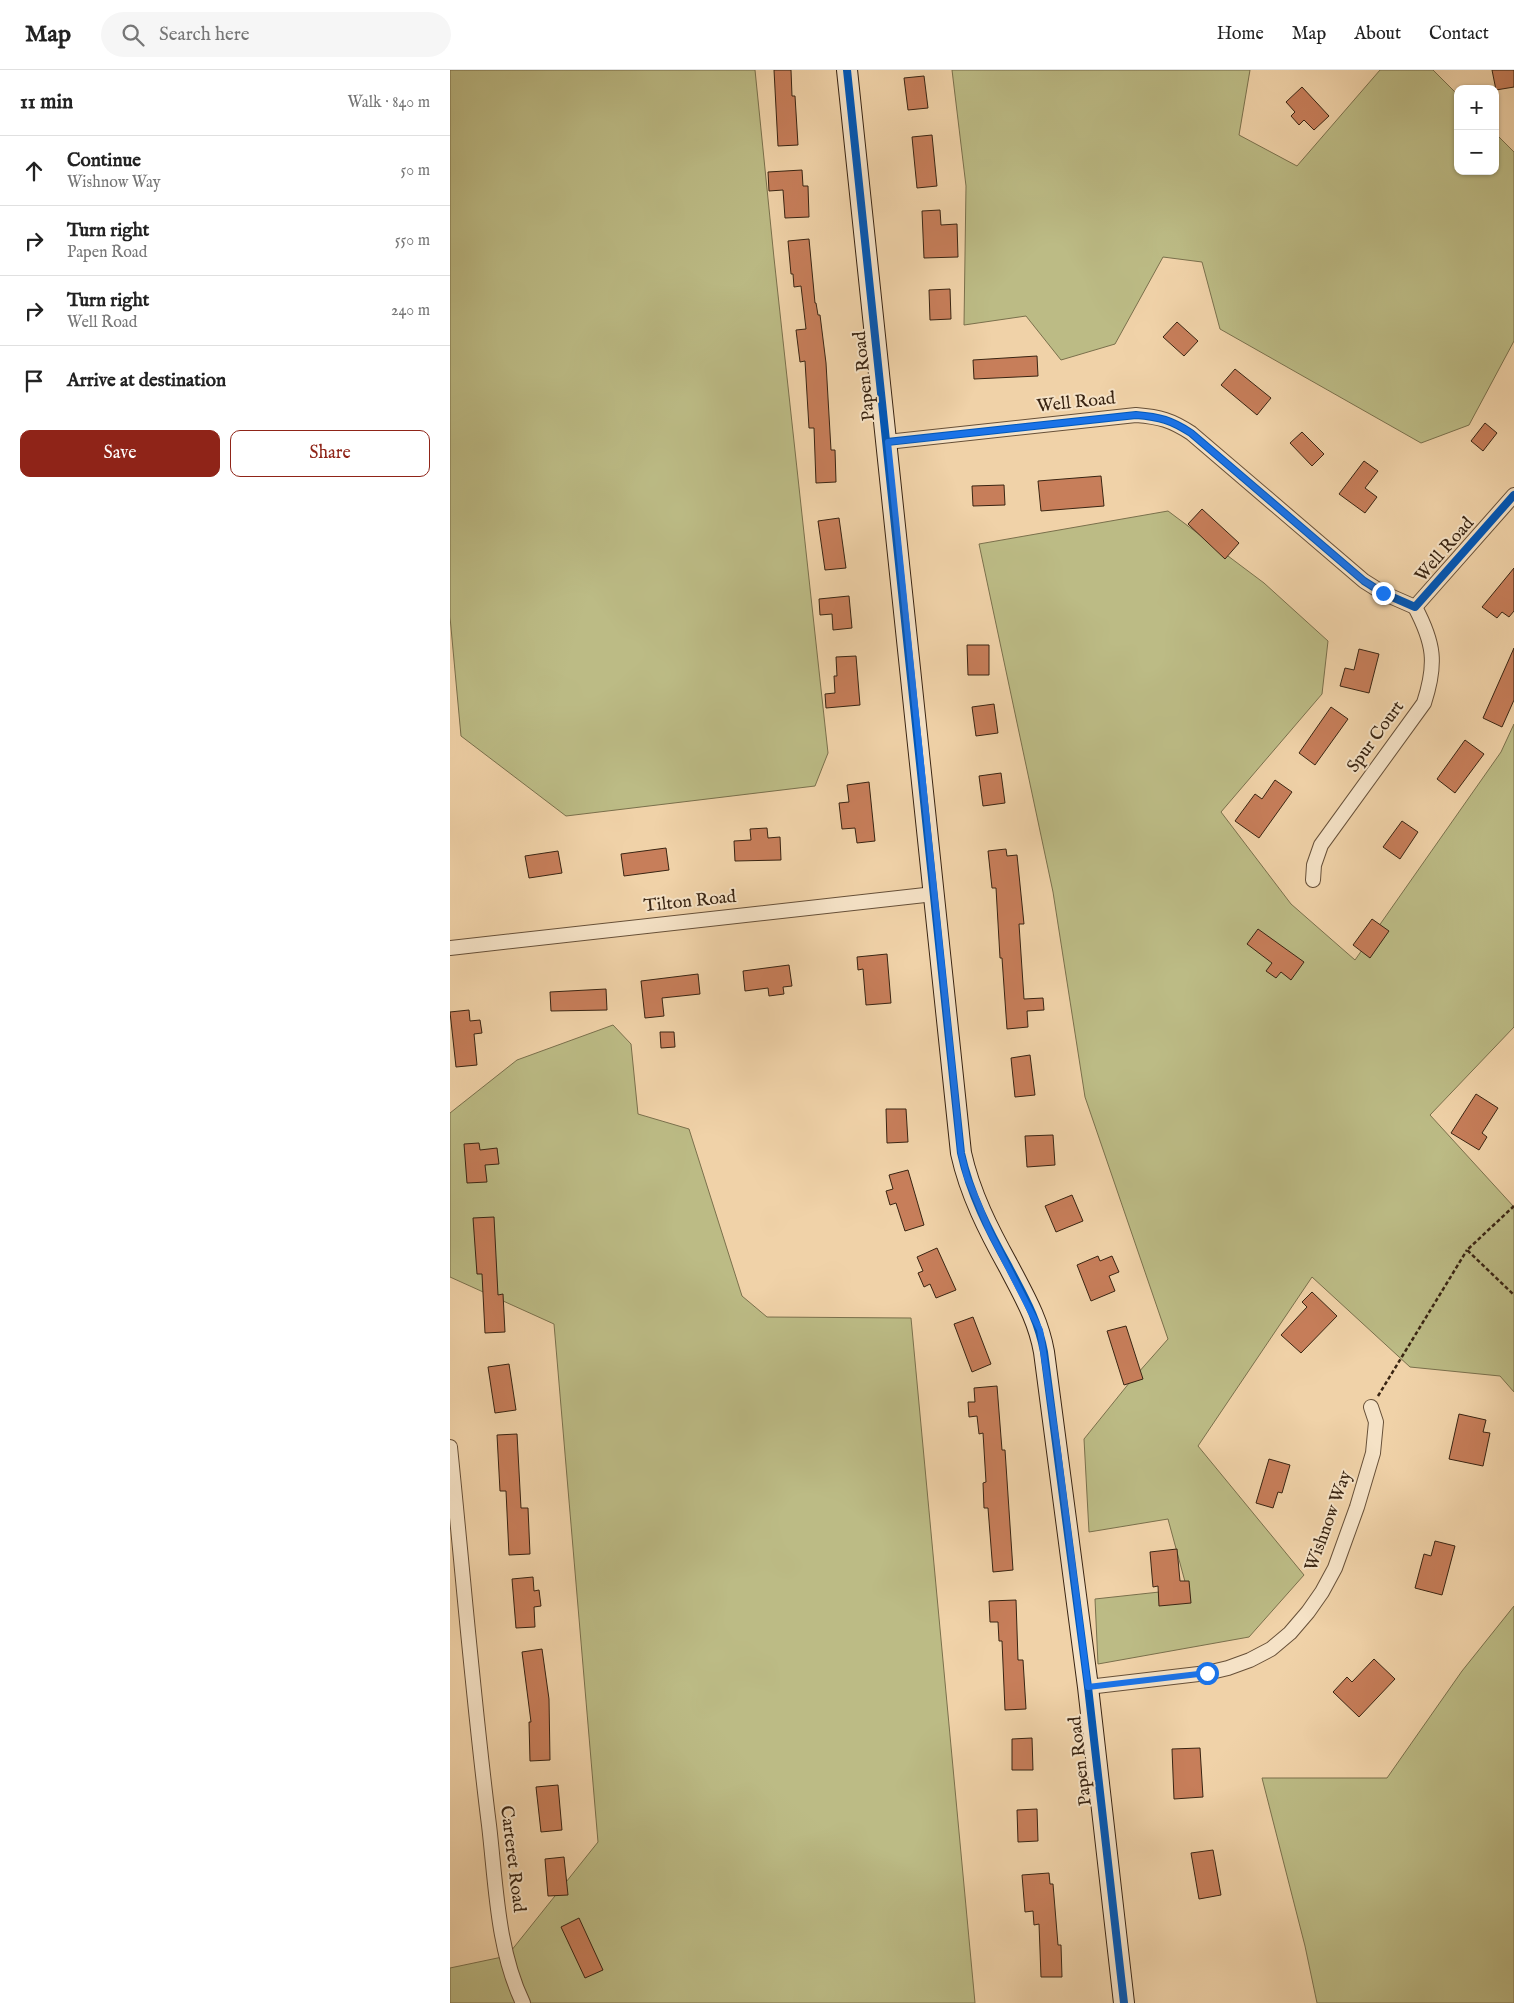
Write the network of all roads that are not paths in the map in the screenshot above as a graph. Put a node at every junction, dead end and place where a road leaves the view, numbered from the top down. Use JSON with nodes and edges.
{"nodes":[{"id":1,"x":847,"y":70,"type":"edge"},
{"id":2,"x":888,"y":442,"type":"junction"},
{"id":3,"x":1514,"y":495,"type":"edge"},
{"id":4,"x":1415,"y":607,"type":"junction"},
{"id":5,"x":1313,"y":880,"type":"dead end"},
{"id":6,"x":934,"y":894,"type":"junction"},
{"id":7,"x":450,"y":948,"type":"edge"},
{"id":8,"x":1372,"y":1407,"type":"road end"},
{"id":9,"x":450,"y":1447,"type":"edge"},
{"id":10,"x":1088,"y":1687,"type":"junction"},
{"id":11,"x":523,"y":2003,"type":"edge"},
{"id":12,"x":1124,"y":2003,"type":"edge"}],
"edges":[{"from":1,"to":2,"type":"street","name":"Papen Road"},
{"from":2,"to":4,"type":"street","name":"Well Road"},
{"from":2,"to":6,"type":"street","name":"Papen Road"},
{"from":3,"to":4,"type":"street","name":"Well Road"},
{"from":4,"to":5,"type":"street","name":"Spur Court"},
{"from":6,"to":7,"type":"street","name":"Tilton Road"},
{"from":6,"to":10,"type":"street","name":"Papen Road"},
{"from":8,"to":10,"type":"street","name":"Wishnow Way"},
{"from":9,"to":11,"type":"street","name":"Carteret Road"},
{"from":10,"to":12,"type":"street","name":"Papen Road"}]}
